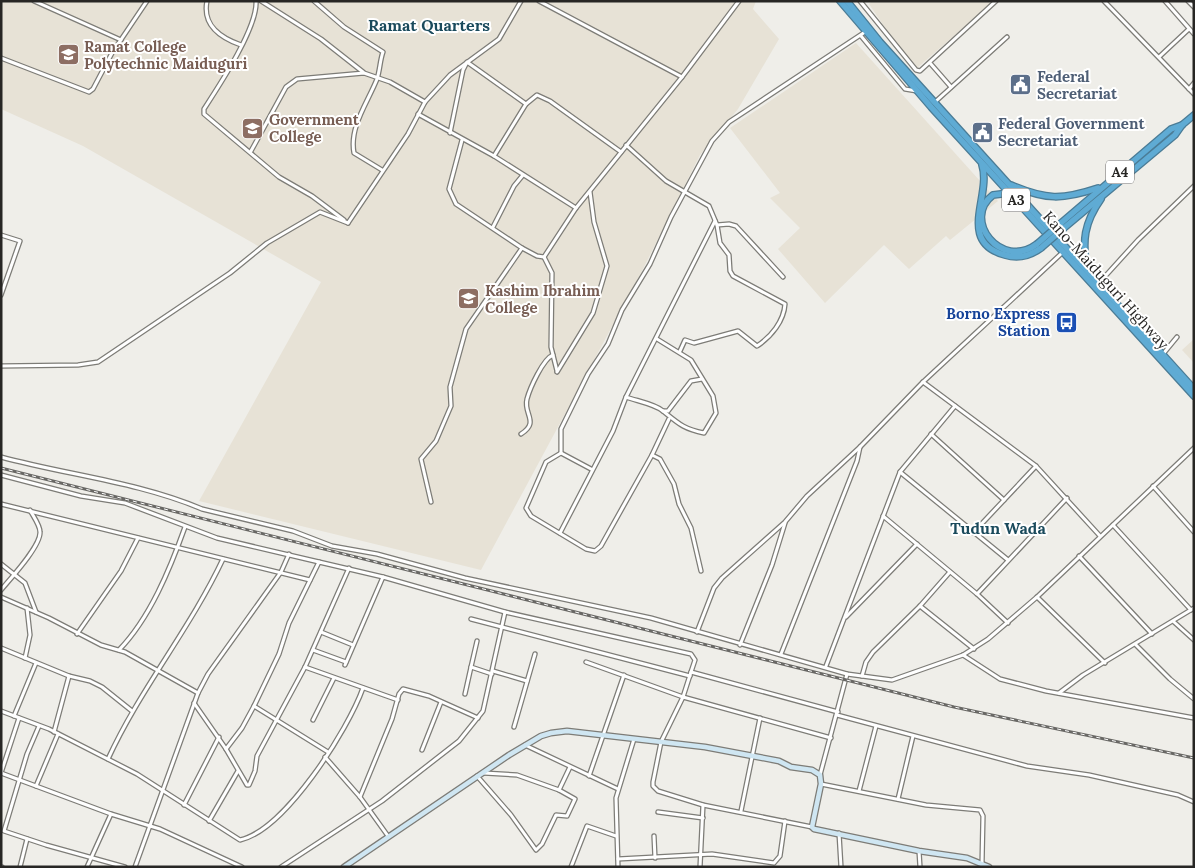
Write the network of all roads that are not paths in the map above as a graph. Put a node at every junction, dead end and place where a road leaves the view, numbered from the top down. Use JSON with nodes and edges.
{"nodes":[{"id":1,"x":34,"y":1,"type":"edge"},
{"id":2,"x":147,"y":1,"type":"edge"},
{"id":3,"x":206,"y":1,"type":"edge"},
{"id":4,"x":256,"y":1,"type":"edge"},
{"id":5,"x":261,"y":1,"type":"edge"},
{"id":6,"x":314,"y":1,"type":"edge"},
{"id":7,"x":521,"y":1,"type":"edge"},
{"id":8,"x":539,"y":1,"type":"edge"},
{"id":9,"x":738,"y":1,"type":"edge"},
{"id":10,"x":840,"y":1,"type":"edge"},
{"id":11,"x":848,"y":1,"type":"edge"},
{"id":12,"x":860,"y":1,"type":"edge"},
{"id":13,"x":996,"y":1,"type":"edge"},
{"id":14,"x":1104,"y":1,"type":"edge"},
{"id":15,"x":1165,"y":1,"type":"edge"},
{"id":16,"x":1188,"y":1,"type":"edge"},
{"id":17,"x":38,"y":2,"type":"edge"},
{"id":18,"x":1194,"y":7,"type":"edge"},
{"id":19,"x":1190,"y":29,"type":"junction"},
{"id":20,"x":863,"y":34,"type":"junction"},
{"id":21,"x":1194,"y":34,"type":"edge"},
{"id":22,"x":1007,"y":37,"type":"dead end"},
{"id":23,"x":121,"y":40,"type":"junction"},
{"id":24,"x":241,"y":45,"type":"junction"},
{"id":25,"x":1159,"y":57,"type":"junction"},
{"id":26,"x":1,"y":58,"type":"edge"},
{"id":27,"x":467,"y":62,"type":"junction"},
{"id":28,"x":930,"y":63,"type":"junction"},
{"id":29,"x":364,"y":73,"type":"junction"},
{"id":30,"x":378,"y":76,"type":"junction"},
{"id":31,"x":682,"y":77,"type":"junction"},
{"id":32,"x":1194,"y":83,"type":"edge"},
{"id":33,"x":951,"y":87,"type":"junction"},
{"id":34,"x":1189,"y":89,"type":"junction"},
{"id":35,"x":1194,"y":94,"type":"edge"},
{"id":36,"x":425,"y":102,"type":"junction"},
{"id":37,"x":526,"y":104,"type":"junction"},
{"id":38,"x":933,"y":104,"type":"junction"},
{"id":39,"x":418,"y":114,"type":"junction"},
{"id":40,"x":1194,"y":115,"type":"edge"},
{"id":41,"x":450,"y":133,"type":"junction"},
{"id":42,"x":462,"y":140,"type":"junction"},
{"id":43,"x":626,"y":145,"type":"junction"},
{"id":44,"x":251,"y":151,"type":"junction"},
{"id":45,"x":620,"y":152,"type":"junction"},
{"id":46,"x":494,"y":156,"type":"junction"},
{"id":47,"x":982,"y":163,"type":"junction"},
{"id":48,"x":382,"y":170,"type":"junction"},
{"id":49,"x":523,"y":175,"type":"junction"},
{"id":50,"x":1008,"y":184,"type":"junction"},
{"id":51,"x":1194,"y":186,"type":"edge"},
{"id":52,"x":1105,"y":189,"type":"junction"},
{"id":53,"x":590,"y":192,"type":"junction"},
{"id":54,"x":684,"y":192,"type":"junction"},
{"id":55,"x":1009,"y":193,"type":"junction"},
{"id":56,"x":576,"y":208,"type":"junction"},
{"id":57,"x":715,"y":220,"type":"junction"},
{"id":58,"x":348,"y":223,"type":"junction"},
{"id":59,"x":717,"y":225,"type":"junction"},
{"id":60,"x":493,"y":227,"type":"junction"},
{"id":61,"x":1,"y":235,"type":"edge"},
{"id":62,"x":1039,"y":246,"type":"junction"},
{"id":63,"x":522,"y":248,"type":"junction"},
{"id":64,"x":1063,"y":252,"type":"junction"},
{"id":65,"x":544,"y":257,"type":"junction"},
{"id":66,"x":1088,"y":272,"type":"junction"},
{"id":67,"x":783,"y":277,"type":"dead end"},
{"id":68,"x":1099,"y":284,"type":"junction"},
{"id":69,"x":1,"y":295,"type":"edge"},
{"id":70,"x":1177,"y":337,"type":"dead end"},
{"id":71,"x":657,"y":339,"type":"junction"},
{"id":72,"x":680,"y":351,"type":"junction"},
{"id":73,"x":1163,"y":354,"type":"junction"},
{"id":74,"x":553,"y":355,"type":"junction"},
{"id":75,"x":1,"y":366,"type":"edge"},
{"id":76,"x":702,"y":379,"type":"junction"},
{"id":77,"x":923,"y":382,"type":"junction"},
{"id":78,"x":1194,"y":389,"type":"edge"},
{"id":79,"x":1194,"y":396,"type":"edge"},
{"id":80,"x":626,"y":397,"type":"junction"},
{"id":81,"x":955,"y":406,"type":"junction"},
{"id":82,"x":663,"y":411,"type":"junction"},
{"id":83,"x":669,"y":419,"type":"junction"},
{"id":84,"x":521,"y":434,"type":"dead end"},
{"id":85,"x":931,"y":434,"type":"junction"},
{"id":86,"x":860,"y":447,"type":"junction"},
{"id":87,"x":1194,"y":448,"type":"edge"},
{"id":88,"x":561,"y":453,"type":"junction"},
{"id":89,"x":652,"y":455,"type":"junction"},
{"id":90,"x":1,"y":457,"type":"edge"},
{"id":91,"x":1036,"y":466,"type":"junction"},
{"id":92,"x":591,"y":469,"type":"junction"},
{"id":93,"x":900,"y":472,"type":"junction"},
{"id":94,"x":1,"y":475,"type":"edge"},
{"id":95,"x":1152,"y":486,"type":"junction"},
{"id":96,"x":1067,"y":498,"type":"junction"},
{"id":97,"x":1004,"y":500,"type":"junction"},
{"id":98,"x":431,"y":502,"type":"dead end"},
{"id":99,"x":1,"y":504,"type":"edge"},
{"id":100,"x":30,"y":510,"type":"junction"},
{"id":101,"x":883,"y":516,"type":"junction"},
{"id":102,"x":785,"y":522,"type":"junction"},
{"id":103,"x":1112,"y":525,"type":"junction"},
{"id":104,"x":186,"y":527,"type":"junction"},
{"id":105,"x":1194,"y":532,"type":"edge"},
{"id":106,"x":560,"y":533,"type":"junction"},
{"id":107,"x":973,"y":533,"type":"junction"},
{"id":108,"x":1100,"y":536,"type":"junction"},
{"id":109,"x":138,"y":538,"type":"junction"},
{"id":110,"x":917,"y":544,"type":"junction"},
{"id":111,"x":178,"y":548,"type":"junction"},
{"id":112,"x":289,"y":554,"type":"junction"},
{"id":113,"x":1079,"y":556,"type":"junction"},
{"id":114,"x":223,"y":559,"type":"junction"},
{"id":115,"x":1008,"y":560,"type":"junction"},
{"id":116,"x":319,"y":562,"type":"junction"},
{"id":117,"x":1,"y":564,"type":"edge"},
{"id":118,"x":349,"y":568,"type":"junction"},
{"id":119,"x":701,"y":571,"type":"dead end"},
{"id":120,"x":280,"y":572,"type":"junction"},
{"id":121,"x":949,"y":572,"type":"junction"},
{"id":122,"x":13,"y":575,"type":"junction"},
{"id":123,"x":383,"y":577,"type":"junction"},
{"id":124,"x":310,"y":580,"type":"junction"},
{"id":125,"x":1,"y":590,"type":"edge"},
{"id":126,"x":977,"y":594,"type":"junction"},
{"id":127,"x":1,"y":597,"type":"edge"},
{"id":128,"x":1037,"y":597,"type":"junction"},
{"id":129,"x":920,"y":606,"type":"junction"},
{"id":130,"x":27,"y":608,"type":"junction"},
{"id":131,"x":1192,"y":609,"type":"edge"},
{"id":132,"x":36,"y":612,"type":"junction"},
{"id":133,"x":505,"y":612,"type":"junction"},
{"id":134,"x":471,"y":619,"type":"dead end"},
{"id":135,"x":844,"y":619,"type":"junction"},
{"id":136,"x":1174,"y":622,"type":"junction"},
{"id":137,"x":1008,"y":623,"type":"junction"},
{"id":138,"x":502,"y":628,"type":"junction"},
{"id":139,"x":321,"y":632,"type":"junction"},
{"id":140,"x":697,"y":632,"type":"junction"},
{"id":141,"x":77,"y":634,"type":"junction"},
{"id":142,"x":1152,"y":634,"type":"junction"},
{"id":143,"x":1194,"y":640,"type":"edge"},
{"id":144,"x":477,"y":641,"type":"dead end"},
{"id":145,"x":353,"y":645,"type":"junction"},
{"id":146,"x":740,"y":645,"type":"junction"},
{"id":147,"x":1136,"y":645,"type":"junction"},
{"id":148,"x":1,"y":648,"type":"edge"},
{"id":149,"x":974,"y":649,"type":"junction"},
{"id":150,"x":119,"y":650,"type":"junction"},
{"id":151,"x":313,"y":650,"type":"junction"},
{"id":152,"x":535,"y":654,"type":"dead end"},
{"id":153,"x":781,"y":654,"type":"junction"},
{"id":154,"x":963,"y":655,"type":"junction"},
{"id":155,"x":25,"y":658,"type":"junction"},
{"id":156,"x":586,"y":662,"type":"dead end"},
{"id":157,"x":36,"y":663,"type":"junction"},
{"id":158,"x":1105,"y":663,"type":"junction"},
{"id":159,"x":826,"y":666,"type":"junction"},
{"id":160,"x":306,"y":667,"type":"junction"},
{"id":161,"x":471,"y":667,"type":"junction"},
{"id":162,"x":159,"y":671,"type":"junction"},
{"id":163,"x":493,"y":673,"type":"junction"},
{"id":164,"x":690,"y":674,"type":"junction"},
{"id":165,"x":847,"y":674,"type":"junction"},
{"id":166,"x":624,"y":675,"type":"junction"},
{"id":167,"x":69,"y":676,"type":"junction"},
{"id":168,"x":862,"y":676,"type":"junction"},
{"id":169,"x":334,"y":678,"type":"junction"},
{"id":170,"x":527,"y":681,"type":"junction"},
{"id":171,"x":363,"y":688,"type":"junction"},
{"id":172,"x":198,"y":693,"type":"junction"},
{"id":173,"x":1059,"y":693,"type":"junction"},
{"id":174,"x":465,"y":694,"type":"dead end"},
{"id":175,"x":682,"y":697,"type":"junction"},
{"id":176,"x":1194,"y":699,"type":"edge"},
{"id":177,"x":398,"y":700,"type":"junction"},
{"id":178,"x":194,"y":702,"type":"junction"},
{"id":179,"x":441,"y":702,"type":"junction"},
{"id":180,"x":254,"y":706,"type":"junction"},
{"id":181,"x":1,"y":711,"type":"edge"},
{"id":182,"x":132,"y":711,"type":"junction"},
{"id":183,"x":838,"y":713,"type":"junction"},
{"id":184,"x":14,"y":716,"type":"junction"},
{"id":185,"x":19,"y":718,"type":"junction"},
{"id":186,"x":478,"y":718,"type":"junction"},
{"id":187,"x":760,"y":718,"type":"junction"},
{"id":188,"x":1194,"y":718,"type":"edge"},
{"id":189,"x":313,"y":720,"type":"dead end"},
{"id":190,"x":277,"y":721,"type":"junction"},
{"id":191,"x":39,"y":726,"type":"junction"},
{"id":192,"x":876,"y":726,"type":"junction"},
{"id":193,"x":514,"y":727,"type":"dead end"},
{"id":194,"x":54,"y":732,"type":"junction"},
{"id":195,"x":58,"y":734,"type":"junction"},
{"id":196,"x":913,"y":736,"type":"junction"},
{"id":197,"x":218,"y":737,"type":"junction"},
{"id":198,"x":603,"y":737,"type":"junction"},
{"id":199,"x":831,"y":738,"type":"junction"},
{"id":200,"x":634,"y":739,"type":"junction"},
{"id":201,"x":661,"y":742,"type":"junction"},
{"id":202,"x":524,"y":745,"type":"junction"},
{"id":203,"x":226,"y":749,"type":"junction"},
{"id":204,"x":422,"y":750,"type":"dead end"},
{"id":205,"x":328,"y":752,"type":"junction"},
{"id":206,"x":751,"y":755,"type":"junction"},
{"id":207,"x":325,"y":757,"type":"junction"},
{"id":208,"x":108,"y":759,"type":"junction"},
{"id":209,"x":570,"y":767,"type":"junction"},
{"id":210,"x":238,"y":771,"type":"junction"},
{"id":211,"x":482,"y":772,"type":"junction"},
{"id":212,"x":1,"y":773,"type":"edge"},
{"id":213,"x":820,"y":775,"type":"junction"},
{"id":214,"x":477,"y":776,"type":"junction"},
{"id":215,"x":589,"y":776,"type":"junction"},
{"id":216,"x":20,"y":779,"type":"junction"},
{"id":217,"x":822,"y":784,"type":"junction"},
{"id":218,"x":36,"y":786,"type":"junction"},
{"id":219,"x":618,"y":789,"type":"junction"},
{"id":220,"x":162,"y":790,"type":"junction"},
{"id":221,"x":559,"y":790,"type":"junction"},
{"id":222,"x":859,"y":792,"type":"junction"},
{"id":223,"x":360,"y":796,"type":"junction"},
{"id":224,"x":898,"y":799,"type":"junction"},
{"id":225,"x":1194,"y":802,"type":"edge"},
{"id":226,"x":184,"y":805,"type":"junction"},
{"id":227,"x":703,"y":805,"type":"junction"},
{"id":228,"x":369,"y":810,"type":"junction"},
{"id":229,"x":741,"y":811,"type":"junction"},
{"id":230,"x":658,"y":812,"type":"dead end"},
{"id":231,"x":111,"y":814,"type":"junction"},
{"id":232,"x":702,"y":818,"type":"junction"},
{"id":233,"x":209,"y":821,"type":"junction"},
{"id":234,"x":785,"y":821,"type":"junction"},
{"id":235,"x":150,"y":826,"type":"junction"},
{"id":236,"x":812,"y":827,"type":"junction"},
{"id":237,"x":839,"y":833,"type":"junction"},
{"id":238,"x":388,"y":836,"type":"junction"},
{"id":239,"x":616,"y":836,"type":"junction"},
{"id":240,"x":654,"y":836,"type":"dead end"},
{"id":241,"x":27,"y":839,"type":"junction"},
{"id":242,"x":919,"y":851,"type":"junction"},
{"id":243,"x":700,"y":854,"type":"junction"},
{"id":244,"x":92,"y":856,"type":"junction"},
{"id":245,"x":655,"y":858,"type":"junction"},
{"id":246,"x":618,"y":859,"type":"junction"},
{"id":247,"x":982,"y":863,"type":"junction"},
{"id":248,"x":20,"y":867,"type":"edge"},
{"id":249,"x":87,"y":867,"type":"edge"},
{"id":250,"x":125,"y":867,"type":"edge"},
{"id":251,"x":134,"y":867,"type":"edge"},
{"id":252,"x":242,"y":867,"type":"edge"},
{"id":253,"x":281,"y":867,"type":"edge"},
{"id":254,"x":344,"y":867,"type":"edge"},
{"id":255,"x":570,"y":867,"type":"edge"},
{"id":256,"x":618,"y":867,"type":"edge"},
{"id":257,"x":700,"y":867,"type":"edge"},
{"id":258,"x":841,"y":867,"type":"edge"},
{"id":259,"x":920,"y":867,"type":"edge"},
{"id":260,"x":989,"y":867,"type":"edge"}],
"edges":[{"from":1,"to":17,"type":"street"},
{"from":2,"to":23,"type":"street"},
{"from":3,"to":24,"type":"street"},
{"from":4,"to":24,"type":"street"},
{"from":5,"to":29,"type":"street"},
{"from":6,"to":30,"type":"street"},
{"from":7,"to":27,"type":"street"},
{"from":8,"to":31,"type":"street"},
{"from":9,"to":31,"type":"street"},
{"from":10,"to":20,"type":"highway","name":"Kano-Maiduguri Highway","number":"A3"},
{"from":11,"to":38,"type":"highway","name":"Kano-Maiduguri Highway","number":"A3"},
{"from":12,"to":28,"type":"street"},
{"from":13,"to":28,"type":"street"},
{"from":14,"to":25,"type":"street"},
{"from":15,"to":19,"type":"street"},
{"from":16,"to":18,"type":"street"},
{"from":17,"to":23,"type":"street"},
{"from":19,"to":21,"type":"street"},
{"from":19,"to":25,"type":"street"},
{"from":20,"to":38,"type":"highway","name":"Kano-Maiduguri Highway","number":"A3"},
{"from":20,"to":54,"type":"street"},
{"from":22,"to":33,"type":"street"},
{"from":23,"to":26,"type":"street"},
{"from":24,"to":44,"type":"street"},
{"from":25,"to":34,"type":"street"},
{"from":27,"to":36,"type":"street"},
{"from":27,"to":37,"type":"street"},
{"from":27,"to":41,"type":"street"},
{"from":28,"to":33,"type":"street"},
{"from":29,"to":30,"type":"street"},
{"from":29,"to":44,"type":"street"},
{"from":30,"to":36,"type":"street"},
{"from":30,"to":48,"type":"street"},
{"from":31,"to":43,"type":"street"},
{"from":32,"to":34,"type":"street"},
{"from":33,"to":38,"type":"street"},
{"from":34,"to":35,"type":"street"},
{"from":36,"to":39,"type":"street"},
{"from":37,"to":45,"type":"street"},
{"from":37,"to":46,"type":"street"},
{"from":38,"to":47,"type":"highway","name":"Kano-Maiduguri Highway","number":"A3"},
{"from":38,"to":50,"type":"highway","name":"Kano-Maiduguri Highway","number":"A3"},
{"from":39,"to":41,"type":"street"},
{"from":39,"to":48,"type":"street"},
{"from":40,"to":52,"type":"highway","number":"A4"},
{"from":41,"to":42,"type":"street"},
{"from":42,"to":46,"type":"street"},
{"from":42,"to":60,"type":"street"},
{"from":43,"to":45,"type":"street"},
{"from":43,"to":54,"type":"street"},
{"from":44,"to":58,"type":"street"},
{"from":45,"to":53,"type":"street"},
{"from":46,"to":49,"type":"street"},
{"from":47,"to":55,"type":"highway","name":"Kano-Maiduguri Highway","number":"A3"},
{"from":47,"to":62,"type":"highway","number":"A4"},
{"from":48,"to":58,"type":"street"},
{"from":49,"to":56,"type":"street"},
{"from":49,"to":60,"type":"street"},
{"from":50,"to":52,"type":"highway"},
{"from":50,"to":66,"type":"highway","name":"Kano-Maiduguri Highway","number":"A3"},
{"from":51,"to":68,"type":"street"},
{"from":52,"to":62,"type":"highway","number":"A4","bridge":true},
{"from":52,"to":66,"type":"highway"},
{"from":53,"to":56,"type":"street"},
{"from":53,"to":74,"type":"street"},
{"from":54,"to":57,"type":"street"},
{"from":54,"to":88,"type":"street"},
{"from":55,"to":62,"type":"highway","number":"A4"},
{"from":55,"to":64,"type":"highway","name":"Kano-Maiduguri Highway","number":"A3"},
{"from":56,"to":65,"type":"street"},
{"from":57,"to":59,"type":"street"},
{"from":57,"to":71,"type":"street"},
{"from":58,"to":75,"type":"street"},
{"from":59,"to":67,"type":"street"},
{"from":59,"to":72,"type":"street"},
{"from":60,"to":63,"type":"street"},
{"from":61,"to":69,"type":"street"},
{"from":63,"to":65,"type":"street"},
{"from":63,"to":98,"type":"street"},
{"from":64,"to":77,"type":"street"},
{"from":64,"to":79,"type":"highway","name":"Kano-Maiduguri Highway","number":"A3"},
{"from":65,"to":74,"type":"street"},
{"from":66,"to":68,"type":"highway","name":"Kano-Maiduguri Highway","number":"A3"},
{"from":68,"to":73,"type":"highway","name":"Kano-Maiduguri Highway","number":"A3"},
{"from":70,"to":73,"type":"street"},
{"from":71,"to":72,"type":"street"},
{"from":71,"to":80,"type":"street"},
{"from":72,"to":76,"type":"street"},
{"from":73,"to":78,"type":"highway","name":"Kano-Maiduguri Highway","number":"A3"},
{"from":74,"to":84,"type":"street"},
{"from":76,"to":82,"type":"street"},
{"from":76,"to":83,"type":"street"},
{"from":77,"to":81,"type":"street"},
{"from":77,"to":86,"type":"street"},
{"from":80,"to":82,"type":"street"},
{"from":80,"to":92,"type":"street"},
{"from":81,"to":85,"type":"street"},
{"from":81,"to":91,"type":"street"},
{"from":82,"to":83,"type":"street"},
{"from":83,"to":89,"type":"street"},
{"from":85,"to":93,"type":"street"},
{"from":85,"to":97,"type":"street"},
{"from":86,"to":102,"type":"street"},
{"from":86,"to":153,"type":"street"},
{"from":87,"to":95,"type":"street"},
{"from":88,"to":92,"type":"street"},
{"from":88,"to":106,"type":"street"},
{"from":89,"to":106,"type":"street"},
{"from":89,"to":119,"type":"street"},
{"from":90,"to":140,"type":"street"},
{"from":91,"to":96,"type":"street"},
{"from":91,"to":97,"type":"street"},
{"from":92,"to":106,"type":"street"},
{"from":93,"to":101,"type":"street"},
{"from":93,"to":107,"type":"street"},
{"from":94,"to":104,"type":"street"},
{"from":95,"to":103,"type":"street"},
{"from":95,"to":105,"type":"street"},
{"from":96,"to":108,"type":"street"},
{"from":96,"to":115,"type":"street"},
{"from":97,"to":107,"type":"street"},
{"from":99,"to":100,"type":"street"},
{"from":100,"to":109,"type":"street"},
{"from":100,"to":122,"type":"street"},
{"from":101,"to":110,"type":"street"},
{"from":101,"to":135,"type":"street"},
{"from":102,"to":140,"type":"street"},
{"from":102,"to":146,"type":"street"},
{"from":103,"to":108,"type":"street"},
{"from":103,"to":131,"type":"street"},
{"from":104,"to":111,"type":"street"},
{"from":104,"to":112,"type":"street"},
{"from":107,"to":115,"type":"street"},
{"from":108,"to":113,"type":"street"},
{"from":109,"to":111,"type":"street"},
{"from":109,"to":141,"type":"street"},
{"from":110,"to":121,"type":"street"},
{"from":110,"to":135,"type":"street"},
{"from":111,"to":114,"type":"street"},
{"from":111,"to":150,"type":"street"},
{"from":112,"to":116,"type":"street"},
{"from":112,"to":120,"type":"street"},
{"from":113,"to":128,"type":"street"},
{"from":113,"to":142,"type":"street"},
{"from":114,"to":120,"type":"street"},
{"from":114,"to":162,"type":"street"},
{"from":115,"to":126,"type":"street"},
{"from":116,"to":118,"type":"street"},
{"from":116,"to":124,"type":"street"},
{"from":117,"to":122,"type":"street"},
{"from":118,"to":123,"type":"street"},
{"from":118,"to":139,"type":"street"},
{"from":120,"to":124,"type":"street"},
{"from":120,"to":172,"type":"street"},
{"from":121,"to":126,"type":"street"},
{"from":121,"to":129,"type":"street"},
{"from":122,"to":125,"type":"street"},
{"from":122,"to":132,"type":"street"},
{"from":123,"to":133,"type":"street"},
{"from":123,"to":145,"type":"street"},
{"from":124,"to":180,"type":"street"},
{"from":126,"to":137,"type":"street"},
{"from":127,"to":130,"type":"street"},
{"from":128,"to":137,"type":"street"},
{"from":128,"to":158,"type":"street"},
{"from":129,"to":149,"type":"street"},
{"from":129,"to":168,"type":"street"},
{"from":130,"to":132,"type":"street"},
{"from":130,"to":155,"type":"street"},
{"from":131,"to":136,"type":"street"},
{"from":132,"to":141,"type":"street"},
{"from":133,"to":138,"type":"street"},
{"from":133,"to":164,"type":"street"},
{"from":134,"to":138,"type":"street"},
{"from":135,"to":159,"type":"street"},
{"from":136,"to":142,"type":"street"},
{"from":136,"to":143,"type":"street"},
{"from":137,"to":149,"type":"street"},
{"from":138,"to":163,"type":"street"},
{"from":138,"to":164,"type":"street"},
{"from":139,"to":145,"type":"street"},
{"from":139,"to":151,"type":"street"},
{"from":140,"to":146,"type":"street"},
{"from":141,"to":150,"type":"street"},
{"from":142,"to":147,"type":"street"},
{"from":144,"to":161,"type":"street"},
{"from":145,"to":151,"type":"street"},
{"from":146,"to":153,"type":"street"},
{"from":147,"to":158,"type":"street"},
{"from":147,"to":176,"type":"street"},
{"from":148,"to":155,"type":"street"},
{"from":149,"to":154,"type":"street"},
{"from":150,"to":162,"type":"street"},
{"from":151,"to":160,"type":"street"},
{"from":152,"to":170,"type":"street"},
{"from":153,"to":159,"type":"street"},
{"from":154,"to":168,"type":"street"},
{"from":154,"to":173,"type":"street"},
{"from":155,"to":157,"type":"street"},
{"from":156,"to":166,"type":"street"},
{"from":157,"to":167,"type":"street"},
{"from":157,"to":184,"type":"street"},
{"from":158,"to":173,"type":"street"},
{"from":159,"to":165,"type":"street"},
{"from":160,"to":169,"type":"street"},
{"from":160,"to":190,"type":"street"},
{"from":161,"to":163,"type":"street"},
{"from":161,"to":174,"type":"street"},
{"from":162,"to":172,"type":"street"},
{"from":162,"to":182,"type":"street"},
{"from":163,"to":170,"type":"street"},
{"from":163,"to":186,"type":"street"},
{"from":164,"to":175,"type":"street"},
{"from":164,"to":183,"type":"street"},
{"from":165,"to":168,"type":"street"},
{"from":165,"to":183,"type":"street"},
{"from":166,"to":175,"type":"street"},
{"from":166,"to":198,"type":"street"},
{"from":167,"to":182,"type":"street"},
{"from":167,"to":194,"type":"street"},
{"from":169,"to":171,"type":"street"},
{"from":169,"to":189,"type":"street"},
{"from":170,"to":193,"type":"street"},
{"from":171,"to":177,"type":"street"},
{"from":171,"to":205,"type":"street"},
{"from":172,"to":178,"type":"street"},
{"from":173,"to":188,"type":"street"},
{"from":175,"to":187,"type":"street"},
{"from":175,"to":201,"type":"street"},
{"from":177,"to":179,"type":"street"},
{"from":177,"to":223,"type":"street"},
{"from":178,"to":197,"type":"street"},
{"from":178,"to":220,"type":"street"},
{"from":179,"to":186,"type":"street"},
{"from":179,"to":204,"type":"street"},
{"from":180,"to":190,"type":"street"},
{"from":180,"to":203,"type":"street"},
{"from":181,"to":184,"type":"street"},
{"from":182,"to":208,"type":"street"},
{"from":183,"to":192,"type":"street"},
{"from":183,"to":199,"type":"street"},
{"from":184,"to":185,"type":"street"},
{"from":185,"to":191,"type":"street"},
{"from":185,"to":212,"type":"street"},
{"from":186,"to":228,"type":"street"},
{"from":187,"to":199,"type":"street"},
{"from":187,"to":206,"type":"street"},
{"from":190,"to":205,"type":"street"},
{"from":190,"to":210,"type":"street"},
{"from":191,"to":194,"type":"street"},
{"from":191,"to":216,"type":"street"},
{"from":192,"to":196,"type":"street"},
{"from":192,"to":222,"type":"street"},
{"from":194,"to":195,"type":"street"},
{"from":195,"to":208,"type":"street"},
{"from":195,"to":218,"type":"street"},
{"from":196,"to":224,"type":"street"},
{"from":196,"to":225,"type":"street"},
{"from":197,"to":203,"type":"street"},
{"from":197,"to":226,"type":"street"},
{"from":198,"to":200,"type":"street"},
{"from":198,"to":202,"type":"street"},
{"from":198,"to":215,"type":"street"},
{"from":199,"to":213,"type":"street"},
{"from":200,"to":201,"type":"street"},
{"from":200,"to":219,"type":"street"},
{"from":201,"to":206,"type":"street"},
{"from":201,"to":227,"type":"street"},
{"from":202,"to":209,"type":"street"},
{"from":202,"to":211,"type":"street"},
{"from":203,"to":210,"type":"street"},
{"from":205,"to":207,"type":"street"},
{"from":206,"to":213,"type":"street"},
{"from":206,"to":229,"type":"street"},
{"from":207,"to":223,"type":"street"},
{"from":207,"to":233,"type":"street"},
{"from":208,"to":220,"type":"street"},
{"from":209,"to":215,"type":"street"},
{"from":209,"to":221,"type":"street"},
{"from":210,"to":233,"type":"street"},
{"from":211,"to":214,"type":"street"},
{"from":211,"to":221,"type":"street"},
{"from":212,"to":216,"type":"street"},
{"from":213,"to":217,"type":"street"},
{"from":214,"to":221,"type":"street"},
{"from":214,"to":238,"type":"street"},
{"from":215,"to":219,"type":"street"},
{"from":216,"to":218,"type":"street"},
{"from":216,"to":241,"type":"street"},
{"from":217,"to":222,"type":"street"},
{"from":217,"to":236,"type":"street"},
{"from":218,"to":231,"type":"street"},
{"from":219,"to":239,"type":"street"},
{"from":220,"to":226,"type":"street"},
{"from":220,"to":235,"type":"street"},
{"from":222,"to":224,"type":"street"},
{"from":223,"to":228,"type":"street"},
{"from":224,"to":247,"type":"street"},
{"from":226,"to":233,"type":"street"},
{"from":227,"to":229,"type":"street"},
{"from":227,"to":232,"type":"street"},
{"from":228,"to":238,"type":"street"},
{"from":228,"to":253,"type":"street"},
{"from":229,"to":234,"type":"street"},
{"from":230,"to":232,"type":"street"},
{"from":231,"to":235,"type":"street"},
{"from":231,"to":244,"type":"street"},
{"from":232,"to":243,"type":"street"},
{"from":234,"to":236,"type":"street"},
{"from":234,"to":243,"type":"street"},
{"from":235,"to":251,"type":"street"},
{"from":235,"to":252,"type":"street"},
{"from":236,"to":237,"type":"street"},
{"from":237,"to":242,"type":"street"},
{"from":237,"to":258,"type":"street"},
{"from":238,"to":254,"type":"street"},
{"from":239,"to":246,"type":"street"},
{"from":239,"to":255,"type":"street"},
{"from":240,"to":245,"type":"street"},
{"from":241,"to":244,"type":"street"},
{"from":241,"to":248,"type":"street"},
{"from":242,"to":247,"type":"street"},
{"from":242,"to":259,"type":"street"},
{"from":243,"to":245,"type":"street"},
{"from":243,"to":257,"type":"street"},
{"from":244,"to":249,"type":"street"},
{"from":244,"to":250,"type":"street"},
{"from":245,"to":246,"type":"street"},
{"from":246,"to":256,"type":"street"},
{"from":247,"to":260,"type":"street"}]}
